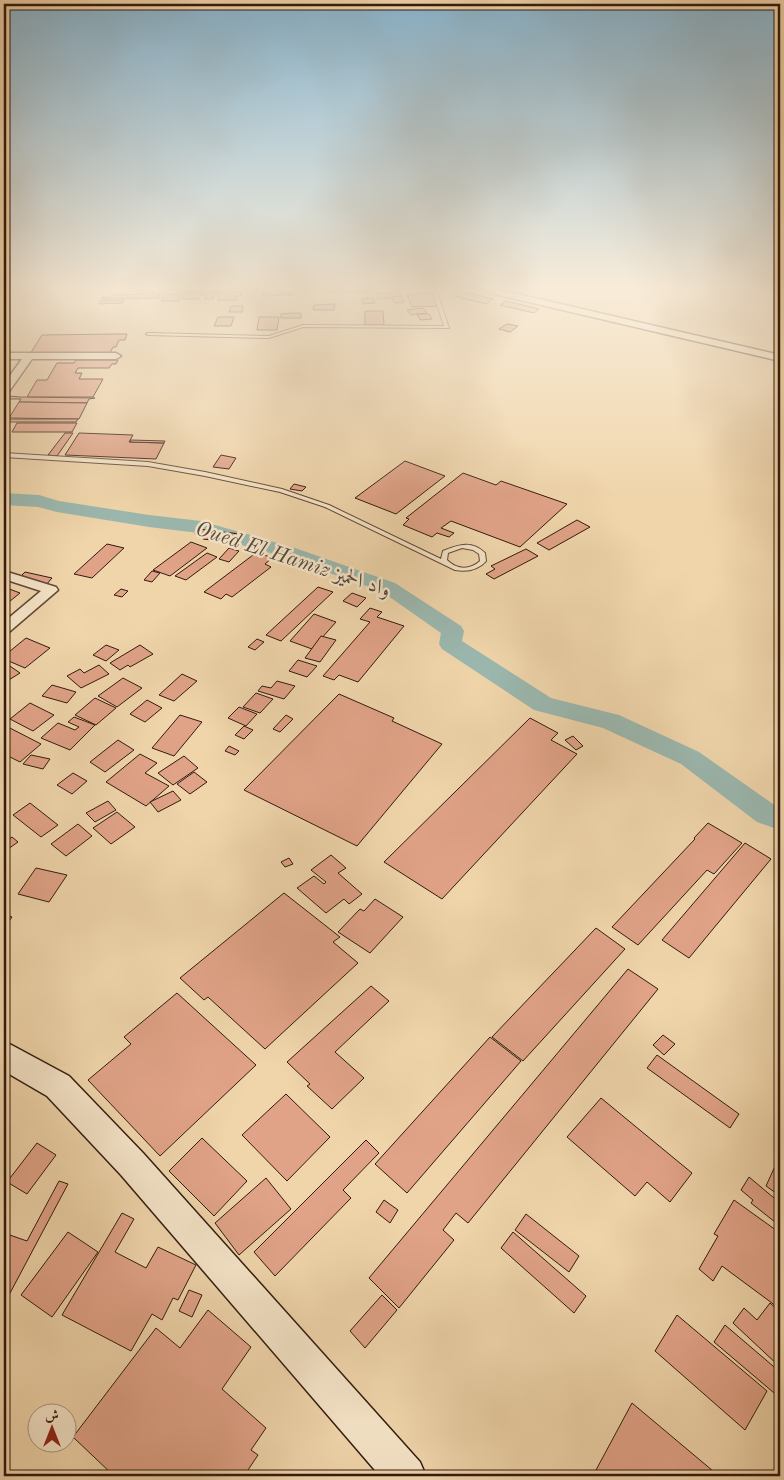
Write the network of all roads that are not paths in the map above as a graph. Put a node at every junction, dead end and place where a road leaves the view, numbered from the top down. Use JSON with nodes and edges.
{"nodes":[{"id":1,"x":28,"y":358,"type":"edge"},
{"id":2,"x":4,"y":391,"type":"edge"},
{"id":3,"x":4,"y":456,"type":"edge"},
{"id":4,"x":450,"y":566,"type":"junction"},
{"id":5,"x":4,"y":575,"type":"edge"},
{"id":6,"x":4,"y":629,"type":"edge"},
{"id":7,"x":4,"y":1055,"type":"edge"},
{"id":8,"x":406,"y":1476,"type":"edge"}],
"edges":[{"from":1,"to":2,"type":"street"},
{"from":3,"to":4,"type":"lane"},
{"from":4,"to":4,"type":"lane"},
{"from":5,"to":6,"type":"street"},
{"from":7,"to":8,"type":"main road"}]}
